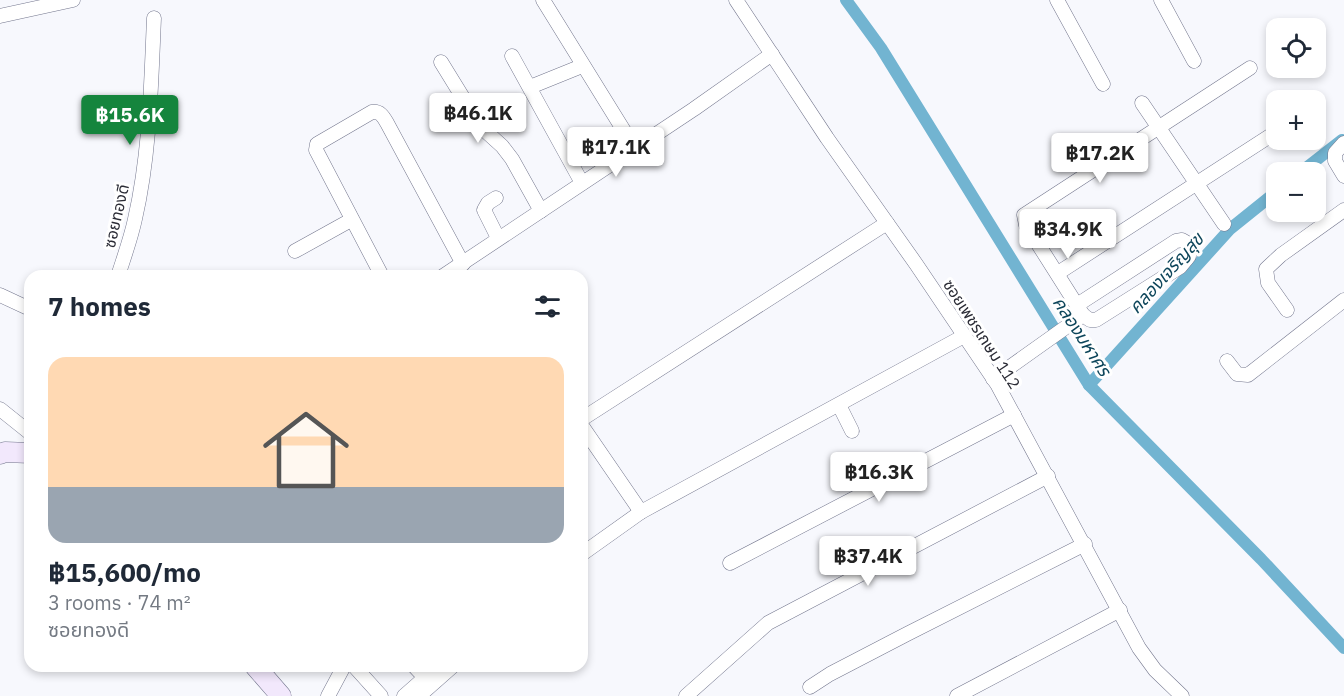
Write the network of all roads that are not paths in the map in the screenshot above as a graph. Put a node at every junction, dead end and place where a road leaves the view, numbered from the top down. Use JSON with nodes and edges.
{"nodes":[{"id":1,"x":73,"y":0,"type":"edge"},
{"id":2,"x":543,"y":0,"type":"edge"},
{"id":3,"x":736,"y":0,"type":"edge"},
{"id":4,"x":1161,"y":0,"type":"edge"},
{"id":5,"x":1064,"y":2,"type":"edge"},
{"id":6,"x":0,"y":16,"type":"edge"},
{"id":7,"x":154,"y":18,"type":"dead end"},
{"id":8,"x":772,"y":54,"type":"junction"},
{"id":9,"x":512,"y":56,"type":"dead end"},
{"id":10,"x":1194,"y":61,"type":"dead end"},
{"id":11,"x":441,"y":62,"type":"dead end"},
{"id":12,"x":582,"y":66,"type":"junction"},
{"id":13,"x":1250,"y":68,"type":"dead end"},
{"id":14,"x":1103,"y":84,"type":"dead end"},
{"id":15,"x":530,"y":87,"type":"junction"},
{"id":16,"x":1142,"y":103,"type":"dead end"},
{"id":17,"x":1159,"y":127,"type":"junction"},
{"id":18,"x":1266,"y":139,"type":"edge"},
{"id":19,"x":1344,"y":143,"type":"edge"},
{"id":20,"x":634,"y":147,"type":"junction"},
{"id":21,"x":1344,"y":176,"type":"edge"},
{"id":22,"x":582,"y":183,"type":"junction"},
{"id":23,"x":1197,"y":185,"type":"junction"},
{"id":24,"x":496,"y":198,"type":"dead end"},
{"id":25,"x":1344,"y":210,"type":"edge"},
{"id":26,"x":541,"y":211,"type":"junction"},
{"id":27,"x":351,"y":220,"type":"junction"},
{"id":28,"x":887,"y":223,"type":"junction"},
{"id":29,"x":1224,"y":224,"type":"dead end"},
{"id":30,"x":498,"y":238,"type":"junction"},
{"id":31,"x":295,"y":251,"type":"dead end"},
{"id":32,"x":463,"y":264,"type":"junction"},
{"id":33,"x":120,"y":270,"type":"edge"},
{"id":34,"x":379,"y":270,"type":"edge"},
{"id":35,"x":453,"y":270,"type":"edge"},
{"id":36,"x":1058,"y":273,"type":"junction"},
{"id":37,"x":0,"y":295,"type":"edge"},
{"id":38,"x":1344,"y":300,"type":"edge"},
{"id":39,"x":24,"y":306,"type":"edge"},
{"id":40,"x":1287,"y":310,"type":"dead end"},
{"id":41,"x":1079,"y":313,"type":"junction"},
{"id":42,"x":964,"y":336,"type":"junction"},
{"id":43,"x":1227,"y":361,"type":"dead end"},
{"id":44,"x":993,"y":379,"type":"junction"},
{"id":45,"x":839,"y":405,"type":"junction"},
{"id":46,"x":0,"y":409,"type":"edge"},
{"id":47,"x":588,"y":415,"type":"edge"},
{"id":48,"x":1014,"y":415,"type":"junction"},
{"id":49,"x":24,"y":430,"type":"edge"},
{"id":50,"x":852,"y":431,"type":"dead end"},
{"id":51,"x":588,"y":434,"type":"edge"},
{"id":52,"x":24,"y":439,"type":"edge"},
{"id":53,"x":3,"y":453,"type":"edge"},
{"id":54,"x":24,"y":453,"type":"edge"},
{"id":55,"x":1048,"y":476,"type":"junction"},
{"id":56,"x":641,"y":512,"type":"junction"},
{"id":57,"x":1085,"y":544,"type":"junction"},
{"id":58,"x":588,"y":551,"type":"edge"},
{"id":59,"x":730,"y":563,"type":"dead end"},
{"id":60,"x":1120,"y":610,"type":"junction"},
{"id":61,"x":260,"y":672,"type":"edge"},
{"id":62,"x":341,"y":672,"type":"edge"},
{"id":63,"x":359,"y":672,"type":"edge"},
{"id":64,"x":420,"y":672,"type":"edge"},
{"id":65,"x":434,"y":672,"type":"edge"},
{"id":66,"x":443,"y":672,"type":"edge"},
{"id":67,"x":428,"y":681,"type":"junction"},
{"id":68,"x":810,"y":687,"type":"dead end"},
{"id":69,"x":281,"y":696,"type":"edge"},
{"id":70,"x":328,"y":696,"type":"edge"},
{"id":71,"x":381,"y":696,"type":"edge"},
{"id":72,"x":404,"y":696,"type":"edge"},
{"id":73,"x":419,"y":696,"type":"edge"},
{"id":74,"x":686,"y":696,"type":"edge"},
{"id":75,"x":957,"y":696,"type":"edge"},
{"id":76,"x":1182,"y":696,"type":"edge"}],
"edges":[{"from":1,"to":6,"type":"street"},
{"from":2,"to":12,"type":"street"},
{"from":3,"to":8,"type":"street","name":"ซอยเพชรเกษม 112"},
{"from":4,"to":10,"type":"street"},
{"from":5,"to":14,"type":"street"},
{"from":7,"to":33,"type":"street","name":"ซอยทองดี"},
{"from":8,"to":20,"type":"street"},
{"from":8,"to":28,"type":"street","name":"ซอยเพชรเกษม 112"},
{"from":9,"to":15,"type":"street"},
{"from":11,"to":26,"type":"street"},
{"from":12,"to":15,"type":"street"},
{"from":12,"to":20,"type":"street"},
{"from":13,"to":17,"type":"street"},
{"from":15,"to":22,"type":"street"},
{"from":16,"to":17,"type":"street"},
{"from":17,"to":23,"type":"street"},
{"from":17,"to":36,"type":"street"},
{"from":18,"to":23,"type":"street"},
{"from":19,"to":21,"type":"street"},
{"from":20,"to":22,"type":"street"},
{"from":22,"to":26,"type":"street"},
{"from":23,"to":29,"type":"street"},
{"from":23,"to":36,"type":"street"},
{"from":24,"to":30,"type":"street"},
{"from":25,"to":40,"type":"street"},
{"from":26,"to":30,"type":"street"},
{"from":27,"to":31,"type":"street"},
{"from":27,"to":32,"type":"street"},
{"from":27,"to":34,"type":"street"},
{"from":28,"to":42,"type":"street","name":"ซอยเพชรเกษม 112"},
{"from":28,"to":47,"type":"street"},
{"from":30,"to":32,"type":"street"},
{"from":32,"to":35,"type":"street"},
{"from":36,"to":41,"type":"street"},
{"from":37,"to":39,"type":"street"},
{"from":38,"to":43,"type":"street"},
{"from":41,"to":41,"type":"street"},
{"from":41,"to":44,"type":"street"},
{"from":42,"to":44,"type":"street","name":"ซอยเพชรเกษม 112"},
{"from":42,"to":45,"type":"street"},
{"from":44,"to":48,"type":"street","name":"ซอยเพชรเกษม 112"},
{"from":45,"to":50,"type":"street"},
{"from":45,"to":56,"type":"street"},
{"from":46,"to":49,"type":"street"},
{"from":48,"to":55,"type":"street","name":"ซอยเพชรเกษม 112"},
{"from":48,"to":59,"type":"street"},
{"from":51,"to":56,"type":"street"},
{"from":52,"to":53,"type":"street"},
{"from":53,"to":54,"type":"street"},
{"from":55,"to":57,"type":"street","name":"ซอยเพชรเกษม 112"},
{"from":55,"to":74,"type":"street"},
{"from":56,"to":58,"type":"street"},
{"from":57,"to":60,"type":"street","name":"ซอยเพชรเกษม 112"},
{"from":57,"to":68,"type":"street"},
{"from":60,"to":75,"type":"street"},
{"from":60,"to":76,"type":"street","name":"ซอยเพชรเกษม 112"},
{"from":61,"to":69,"type":"street"},
{"from":62,"to":70,"type":"street"},
{"from":63,"to":71,"type":"street"},
{"from":64,"to":67,"type":"street"},
{"from":65,"to":67,"type":"street"},
{"from":66,"to":67,"type":"street"},
{"from":67,"to":72,"type":"street"},
{"from":67,"to":73,"type":"street"}]}
